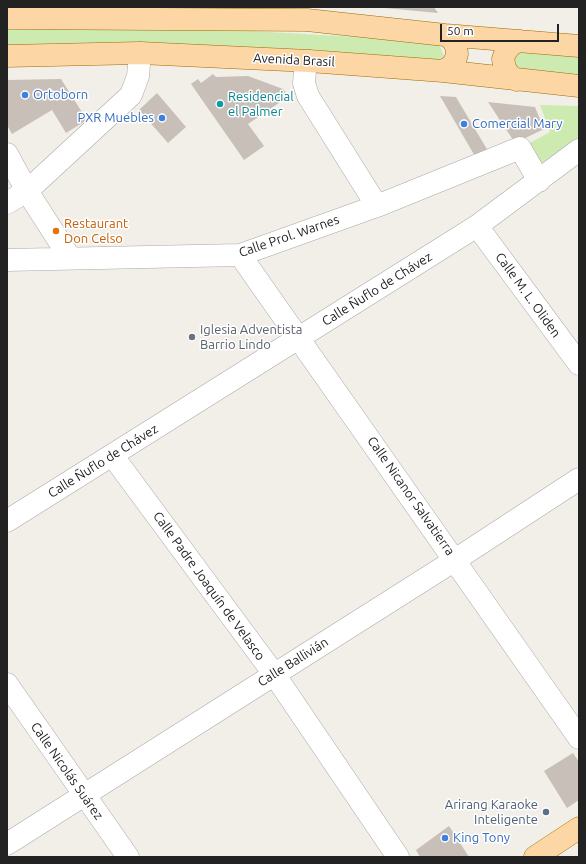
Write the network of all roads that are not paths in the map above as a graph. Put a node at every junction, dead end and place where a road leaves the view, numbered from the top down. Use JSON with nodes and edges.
{"nodes":[{"id":1,"x":164,"y":13,"type":"edge"},
{"id":2,"x":7,"y":18,"type":"edge"},
{"id":3,"x":446,"y":35,"type":"junction"},
{"id":4,"x":520,"y":41,"type":"junction"},
{"id":5,"x":579,"y":46,"type":"edge"},
{"id":6,"x":140,"y":53,"type":"junction"},
{"id":7,"x":7,"y":56,"type":"edge"},
{"id":8,"x":309,"y":61,"type":"junction"},
{"id":9,"x":443,"y":71,"type":"junction"},
{"id":10,"x":516,"y":80,"type":"junction"},
{"id":11,"x":579,"y":86,"type":"edge"},
{"id":12,"x":579,"y":150,"type":"edge"},
{"id":13,"x":7,"y":154,"type":"edge"},
{"id":14,"x":539,"y":180,"type":"junction"},
{"id":15,"x":27,"y":191,"type":"junction"},
{"id":16,"x":7,"y":203,"type":"edge"},
{"id":17,"x":377,"y":206,"type":"junction"},
{"id":18,"x":477,"y":226,"type":"junction"},
{"id":19,"x":240,"y":255,"type":"junction"},
{"id":20,"x":70,"y":258,"type":"junction"},
{"id":21,"x":7,"y":260,"type":"edge"},
{"id":22,"x":299,"y":337,"type":"junction"},
{"id":23,"x":579,"y":364,"type":"edge"},
{"id":24,"x":112,"y":455,"type":"junction"},
{"id":25,"x":579,"y":479,"type":"edge"},
{"id":26,"x":7,"y":521,"type":"edge"},
{"id":27,"x":455,"y":560,"type":"junction"},
{"id":28,"x":274,"y":674,"type":"junction"},
{"id":29,"x":7,"y":684,"type":"edge"},
{"id":30,"x":579,"y":738,"type":"edge"},
{"id":31,"x":84,"y":795,"type":"junction"},
{"id":32,"x":579,"y":828,"type":"edge"},
{"id":33,"x":7,"y":844,"type":"edge"},
{"id":34,"x":128,"y":857,"type":"edge"},
{"id":35,"x":398,"y":857,"type":"edge"},
{"id":36,"x":535,"y":857,"type":"edge"}],
"edges":[{"from":1,"to":2,"type":"main road"},
{"from":1,"to":3,"type":"main road"},
{"from":3,"to":4,"type":"main road"},
{"from":3,"to":9,"type":"main road"},
{"from":4,"to":5,"type":"main road"},
{"from":4,"to":10,"type":"main road"},
{"from":6,"to":7,"type":"main road","name":"Avenida Brasil"},
{"from":6,"to":8,"type":"main road","name":"Avenida Brasil"},
{"from":6,"to":15,"type":"street"},
{"from":8,"to":9,"type":"main road","name":"Avenida Brasil"},
{"from":8,"to":17,"type":"street"},
{"from":9,"to":10,"type":"main road","name":"Avenida Brasil"},
{"from":10,"to":11,"type":"main road","name":"Avenida Brasil"},
{"from":12,"to":14,"type":"street","name":"Calle Ñuflo de Chávez"},
{"from":13,"to":15,"type":"street"},
{"from":14,"to":17,"type":"street","name":"Calle Prol. Warnes"},
{"from":14,"to":18,"type":"street","name":"Calle Ñuflo de Chávez"},
{"from":15,"to":16,"type":"street"},
{"from":15,"to":20,"type":"street"},
{"from":17,"to":19,"type":"street","name":"Calle Prol. Warnes"},
{"from":18,"to":22,"type":"street","name":"Calle Ñuflo de Chávez"},
{"from":18,"to":23,"type":"street","name":"Calle M. L. Oliden"},
{"from":19,"to":20,"type":"street","name":"Calle Prol. Warnes"},
{"from":19,"to":22,"type":"street","name":"Calle Nicanor Salvatierra"},
{"from":20,"to":21,"type":"street","name":"Calle Prol. Warnes"},
{"from":22,"to":24,"type":"street","name":"Calle Ñuflo de Chávez"},
{"from":22,"to":27,"type":"street","name":"Calle Nicanor Salvatierra"},
{"from":24,"to":26,"type":"street","name":"Calle Ñuflo de Chávez"},
{"from":24,"to":28,"type":"street","name":"Calle Padre Joaquín de Velasco"},
{"from":25,"to":27,"type":"street","name":"Calle Ballivián"},
{"from":27,"to":28,"type":"street","name":"Calle Ballivián"},
{"from":27,"to":30,"type":"street","name":"Calle Nicanor Salvatierra"},
{"from":28,"to":31,"type":"street","name":"Calle Ballivián"},
{"from":28,"to":35,"type":"street","name":"Calle Padre Joaquín de Velasco"},
{"from":29,"to":31,"type":"street","name":"Calle Nicolás Suárez"},
{"from":31,"to":33,"type":"street","name":"Calle Ballivián"},
{"from":31,"to":34,"type":"street","name":"Calle Nicolás Suárez"},
{"from":32,"to":36,"type":"main road"}]}
